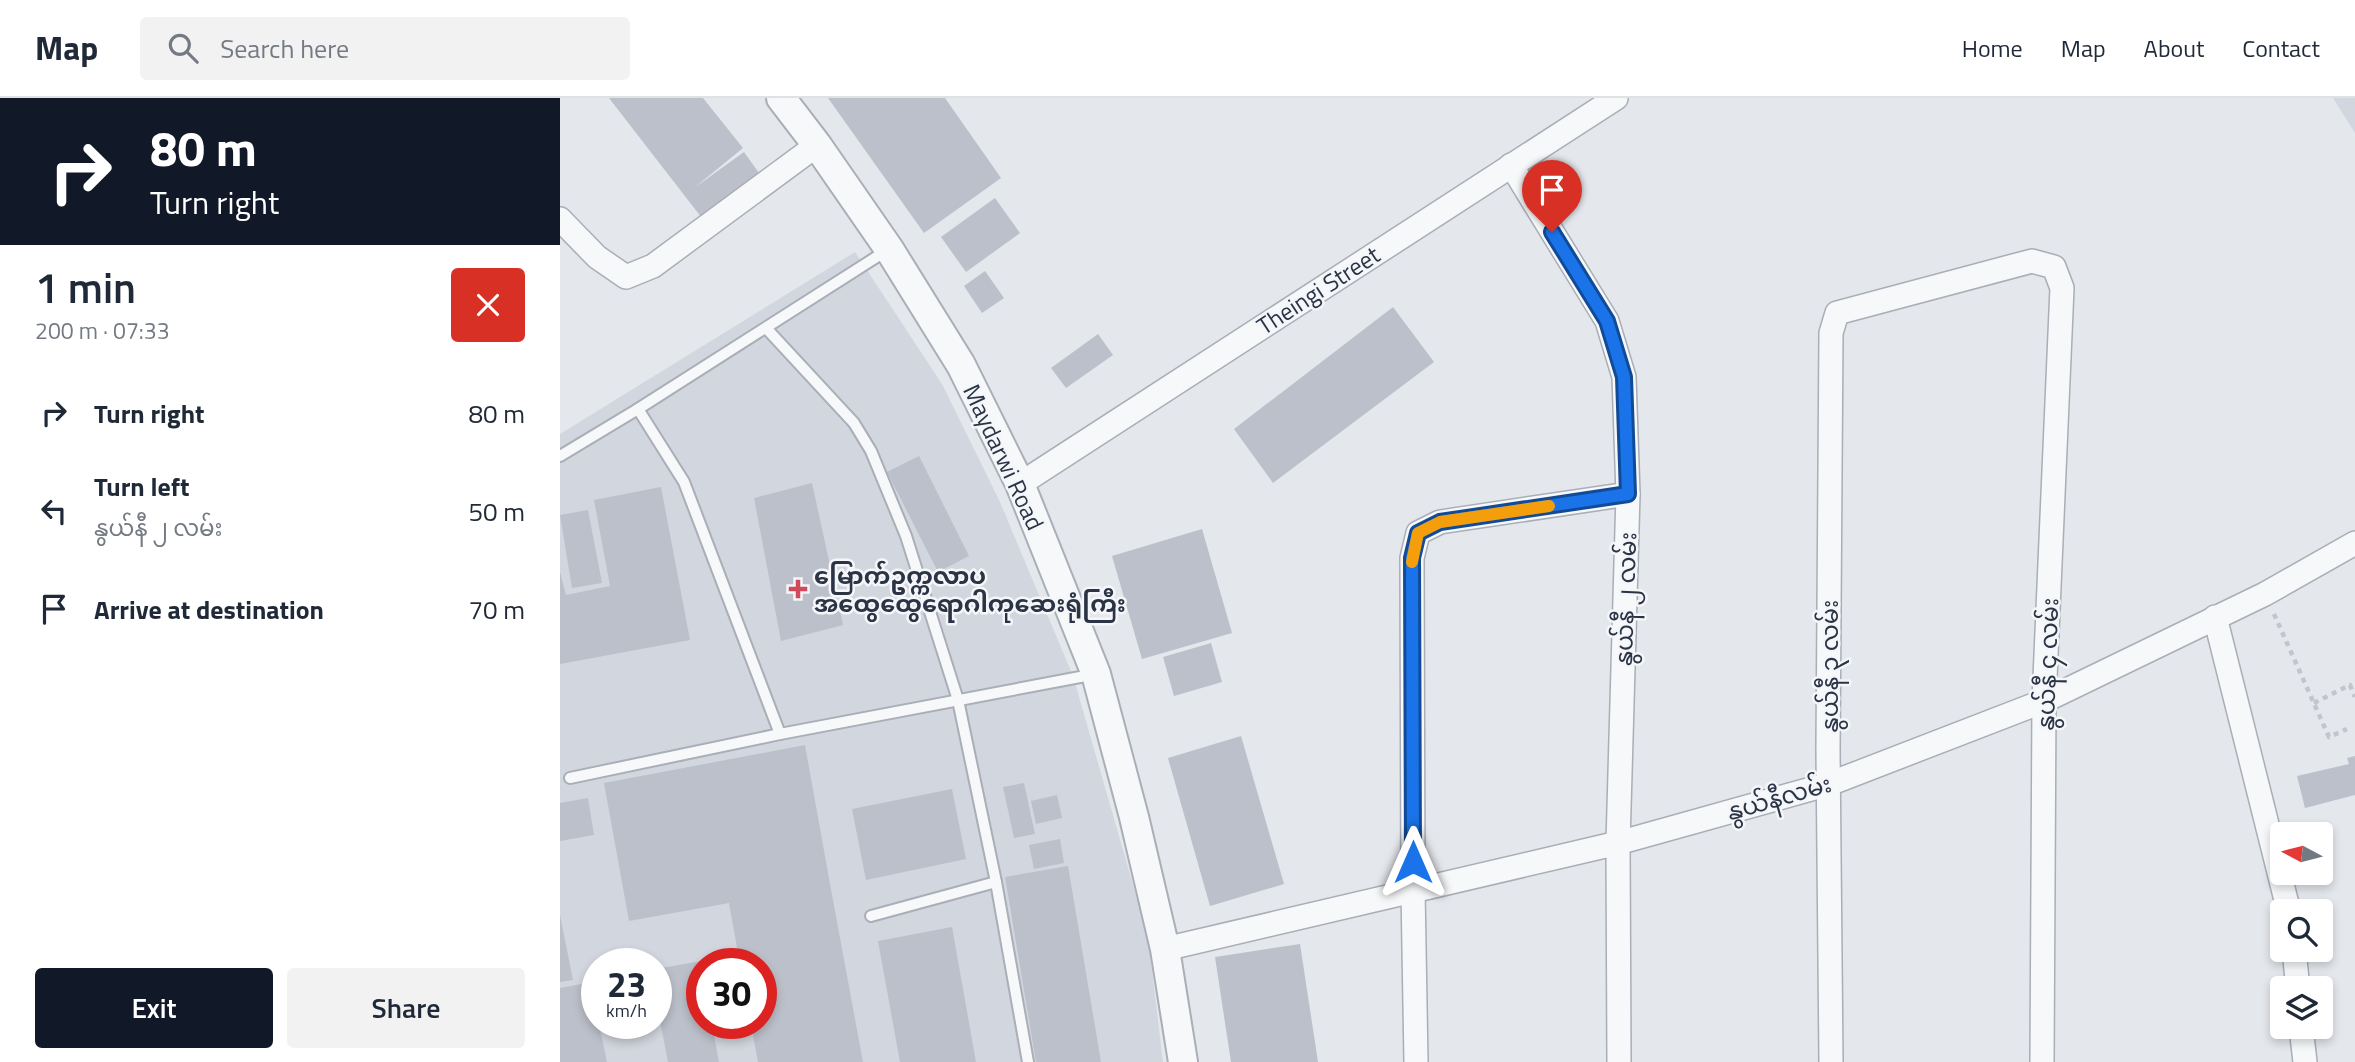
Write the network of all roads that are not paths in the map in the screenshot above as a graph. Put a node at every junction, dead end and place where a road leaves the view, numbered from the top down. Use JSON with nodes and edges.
{"nodes":[{"id":1,"x":781,"y":98,"type":"edge"},
{"id":2,"x":1616,"y":98,"type":"edge"},
{"id":3,"x":817,"y":145,"type":"junction"},
{"id":4,"x":1511,"y":165,"type":"junction"},
{"id":5,"x":560,"y":219,"type":"edge"},
{"id":6,"x":889,"y":248,"type":"junction"},
{"id":7,"x":1837,"y":313,"type":"joint"},
{"id":8,"x":766,"y":328,"type":"junction"},
{"id":9,"x":638,"y":409,"type":"junction"},
{"id":10,"x":560,"y":456,"type":"edge"},
{"id":11,"x":1020,"y":484,"type":"junction"},
{"id":12,"x":1628,"y":494,"type":"junction"},
{"id":13,"x":2355,"y":543,"type":"edge"},
{"id":14,"x":2215,"y":617,"type":"junction"},
{"id":15,"x":1096,"y":674,"type":"junction"},
{"id":16,"x":958,"y":700,"type":"junction"},
{"id":17,"x":2044,"y":701,"type":"junction"},
{"id":18,"x":780,"y":734,"type":"junction"},
{"id":19,"x":570,"y":778,"type":"dead end"},
{"id":20,"x":1829,"y":784,"type":"junction"},
{"id":21,"x":1618,"y":843,"type":"junction"},
{"id":22,"x":996,"y":882,"type":"junction"},
{"id":23,"x":1413,"y":890,"type":"junction"},
{"id":24,"x":2286,"y":899,"type":"edge"},
{"id":25,"x":871,"y":916,"type":"dead end"},
{"id":26,"x":1166,"y":949,"type":"junction"},
{"id":27,"x":2302,"y":1039,"type":"edge"},
{"id":28,"x":1028,"y":1062,"type":"edge"},
{"id":29,"x":1183,"y":1062,"type":"edge"},
{"id":30,"x":1416,"y":1062,"type":"edge"},
{"id":31,"x":1619,"y":1062,"type":"edge"},
{"id":32,"x":1831,"y":1062,"type":"edge"},
{"id":33,"x":2042,"y":1062,"type":"edge"},
{"id":34,"x":2305,"y":1062,"type":"edge"}],
"edges":[{"from":1,"to":3,"type":"street","name":"Maydarwi Road"},
{"from":2,"to":4,"type":"street","name":"Theingi Street"},
{"from":3,"to":5,"type":"street"},
{"from":3,"to":6,"type":"street","name":"Maydarwi Road"},
{"from":4,"to":11,"type":"street","name":"Theingi Street"},
{"from":4,"to":12,"type":"street","name":"နွယ်နီ ၂ လမ်း"},
{"from":6,"to":8,"type":"lane"},
{"from":6,"to":11,"type":"street","name":"Maydarwi Road"},
{"from":7,"to":17,"type":"street","name":"နွယ်နီ ၄ လမ်း"},
{"from":7,"to":20,"type":"street","name":"နွယ်နီ ၃ လမ်း"},
{"from":8,"to":9,"type":"lane"},
{"from":8,"to":16,"type":"lane"},
{"from":9,"to":10,"type":"lane"},
{"from":9,"to":18,"type":"lane"},
{"from":11,"to":15,"type":"street","name":"Maydarwi Road"},
{"from":12,"to":21,"type":"street","name":"နွယ်နီ ၂ လမ်း"},
{"from":12,"to":23,"type":"street"},
{"from":13,"to":14,"type":"street","name":"နွယ်နီလမ်း"},
{"from":14,"to":17,"type":"street","name":"နွယ်နီလမ်း"},
{"from":14,"to":24,"type":"street"},
{"from":15,"to":16,"type":"lane"},
{"from":15,"to":26,"type":"street","name":"Maydarwi Road"},
{"from":16,"to":18,"type":"lane"},
{"from":16,"to":22,"type":"lane"},
{"from":17,"to":20,"type":"street","name":"နွယ်နီလမ်း"},
{"from":17,"to":33,"type":"street","name":"နွယ်နီ ၄ လမ်း"},
{"from":18,"to":19,"type":"lane"},
{"from":20,"to":21,"type":"street","name":"နွယ်နီလမ်း"},
{"from":20,"to":32,"type":"street","name":"နွယ်နီ ၃ လမ်း"},
{"from":21,"to":23,"type":"street","name":"နွယ်နီလမ်း"},
{"from":21,"to":31,"type":"street","name":"နွယ်နီ ၂ လမ်း"},
{"from":22,"to":25,"type":"lane"},
{"from":22,"to":28,"type":"lane"},
{"from":23,"to":26,"type":"street","name":"နွယ်နီလမ်း"},
{"from":23,"to":30,"type":"street"},
{"from":26,"to":29,"type":"street","name":"Maydarwi Road"},
{"from":27,"to":34,"type":"street"}]}
